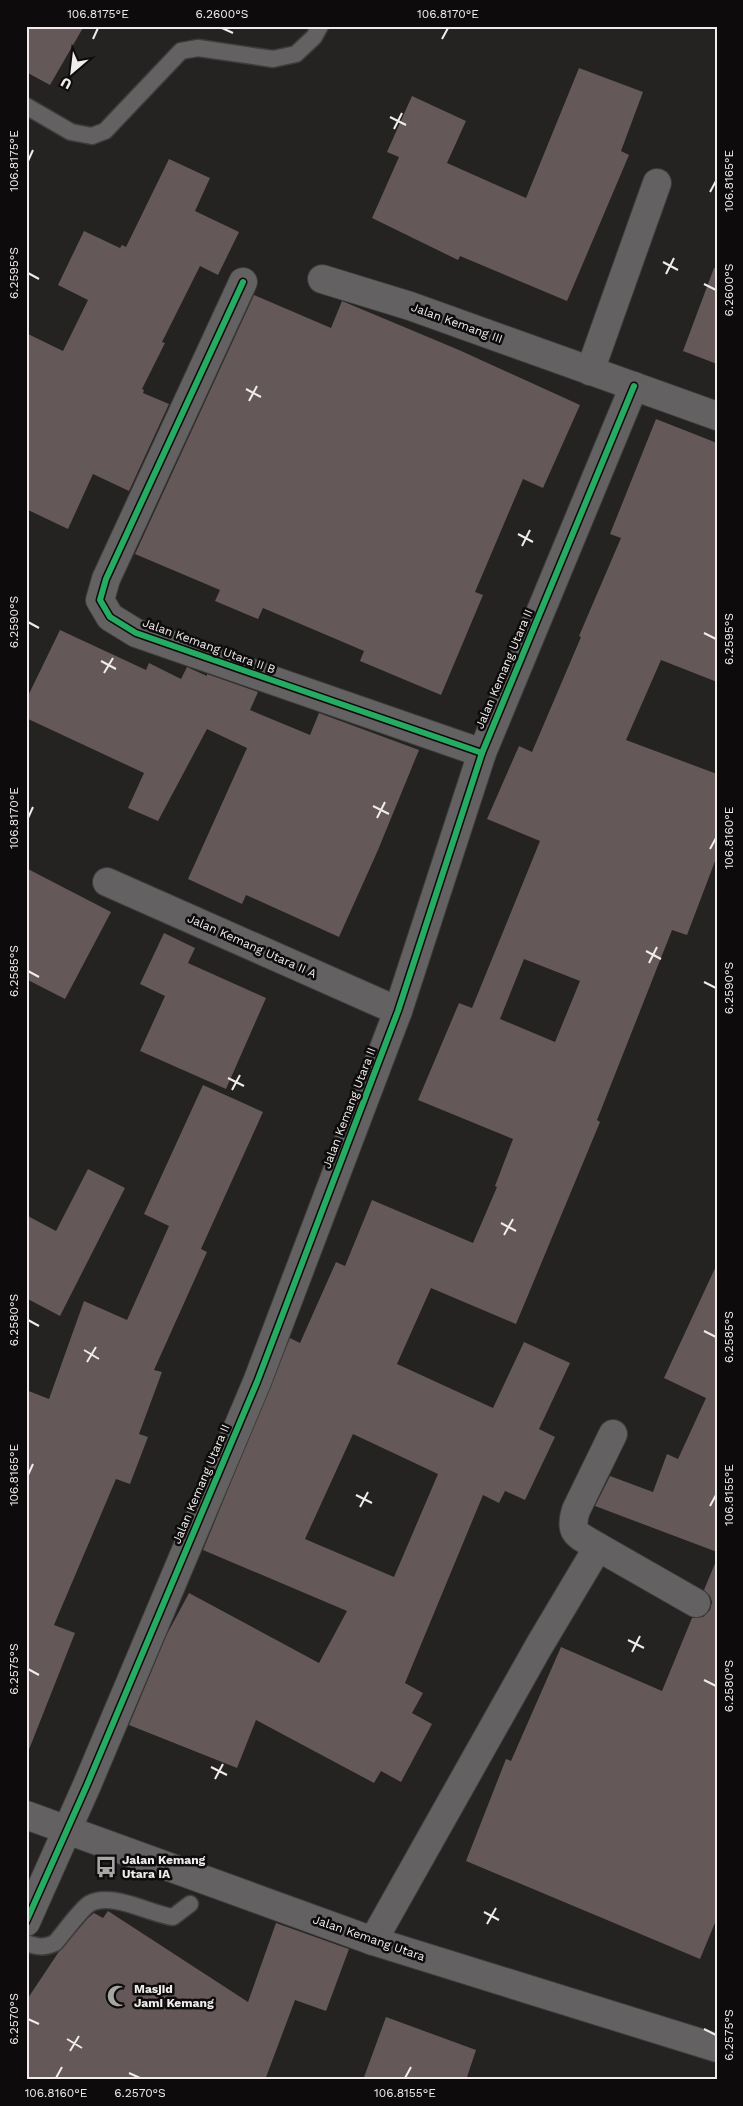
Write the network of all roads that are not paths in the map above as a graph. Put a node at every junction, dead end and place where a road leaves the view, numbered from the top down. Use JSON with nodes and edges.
{"nodes":[{"id":1,"x":320,"y":26,"type":"edge"},
{"id":2,"x":27,"y":108,"type":"edge"},
{"id":3,"x":657,"y":183,"type":"dead end"},
{"id":4,"x":322,"y":279,"type":"dead end"},
{"id":5,"x":243,"y":282,"type":"dead end"},
{"id":6,"x":590,"y":371,"type":"junction"},
{"id":7,"x":634,"y":386,"type":"junction"},
{"id":8,"x":717,"y":416,"type":"edge"},
{"id":9,"x":482,"y":753,"type":"junction"},
{"id":10,"x":106,"y":882,"type":"dead end"},
{"id":11,"x":398,"y":1011,"type":"junction"},
{"id":12,"x":613,"y":1434,"type":"dead end"},
{"id":13,"x":598,"y":1547,"type":"junction"},
{"id":14,"x":696,"y":1603,"type":"dead end"},
{"id":15,"x":26,"y":1815,"type":"edge"},
{"id":16,"x":66,"y":1830,"type":"junction"},
{"id":17,"x":190,"y":1904,"type":"dead end"},
{"id":18,"x":26,"y":1922,"type":"edge"},
{"id":19,"x":373,"y":1941,"type":"junction"},
{"id":20,"x":26,"y":1943,"type":"edge"},
{"id":21,"x":717,"y":2048,"type":"edge"}],
"edges":[{"from":1,"to":2,"type":"lane"},
{"from":3,"to":6,"type":"street"},
{"from":4,"to":6,"type":"street","name":"Jalan Kemang III"},
{"from":5,"to":9,"type":"street","name":"Jalan Kemang Utara II B"},
{"from":6,"to":7,"type":"street","name":"Jalan Kemang III"},
{"from":7,"to":8,"type":"street","name":"Jalan Kemang III"},
{"from":7,"to":9,"type":"street","name":"Jalan Kemang Utara II"},
{"from":9,"to":11,"type":"street","name":"Jalan Kemang Utara II"},
{"from":10,"to":11,"type":"street","name":"Jalan Kemang Utara II A"},
{"from":11,"to":16,"type":"street","name":"Jalan Kemang Utara II"},
{"from":12,"to":13,"type":"street"},
{"from":13,"to":14,"type":"street"},
{"from":13,"to":19,"type":"street"},
{"from":15,"to":16,"type":"street","name":"Jalan Kemang Utara"},
{"from":16,"to":18,"type":"street","name":"Jalan Kemang Utara II"},
{"from":16,"to":19,"type":"street","name":"Jalan Kemang Utara"},
{"from":17,"to":20,"type":"lane"},
{"from":19,"to":21,"type":"street","name":"Jalan Kemang Utara"}]}
